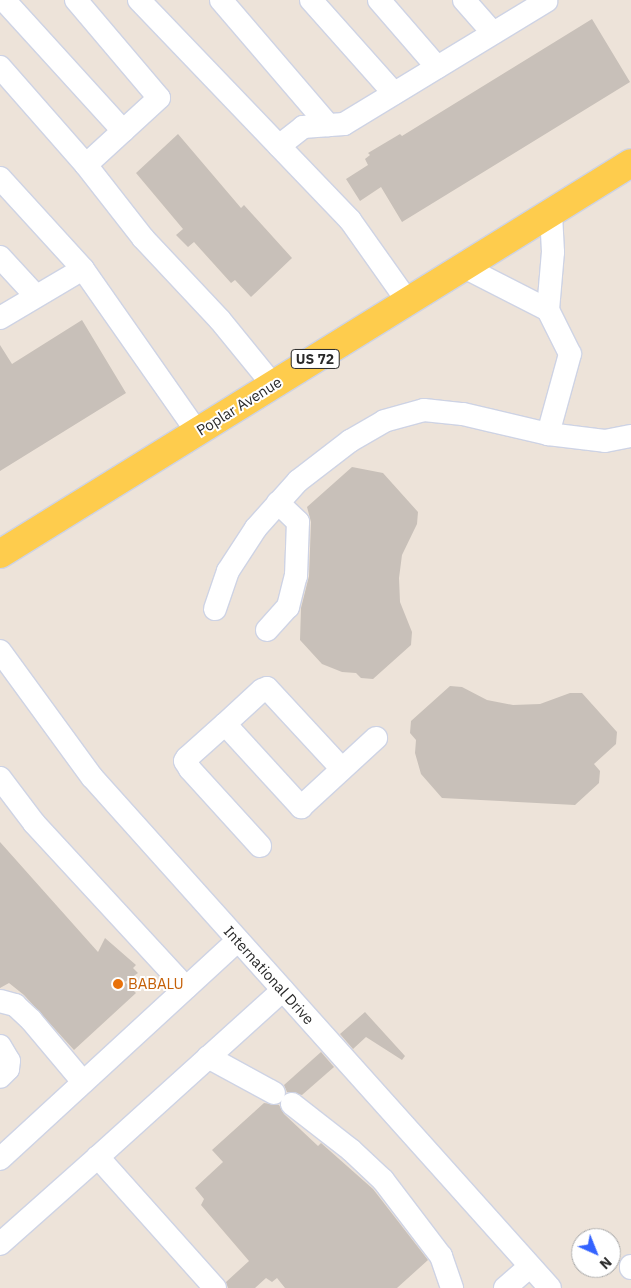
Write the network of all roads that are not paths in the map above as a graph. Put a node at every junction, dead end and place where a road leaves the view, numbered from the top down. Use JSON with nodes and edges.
{"nodes":[{"id":1,"x":76,"y":0,"type":"edge"},
{"id":2,"x":139,"y":0,"type":"edge"},
{"id":3,"x":221,"y":0,"type":"edge"},
{"id":4,"x":311,"y":0,"type":"edge"},
{"id":5,"x":379,"y":0,"type":"edge"},
{"id":6,"x":464,"y":0,"type":"edge"},
{"id":7,"x":546,"y":0,"type":"edge"},
{"id":8,"x":2,"y":1,"type":"edge"},
{"id":9,"x":493,"y":33,"type":"junction"},
{"id":10,"x":0,"y":67,"type":"edge"},
{"id":11,"x":437,"y":67,"type":"junction"},
{"id":12,"x":394,"y":93,"type":"junction"},
{"id":13,"x":328,"y":125,"type":"junction"},
{"id":14,"x":123,"y":131,"type":"junction"},
{"id":15,"x":279,"y":146,"type":"junction"},
{"id":16,"x":631,"y":163,"type":"edge"},
{"id":17,"x":86,"y":165,"type":"junction"},
{"id":18,"x":0,"y":178,"type":"edge"},
{"id":19,"x":551,"y":213,"type":"junction"},
{"id":20,"x":0,"y":257,"type":"edge"},
{"id":21,"x":464,"y":267,"type":"junction"},
{"id":22,"x":83,"y":269,"type":"junction"},
{"id":23,"x":36,"y":296,"type":"junction"},
{"id":24,"x":408,"y":302,"type":"junction"},
{"id":25,"x":548,"y":310,"type":"junction"},
{"id":26,"x":0,"y":318,"type":"edge"},
{"id":27,"x":273,"y":385,"type":"junction"},
{"id":28,"x":197,"y":432,"type":"junction"},
{"id":29,"x":548,"y":434,"type":"junction"},
{"id":30,"x":631,"y":436,"type":"edge"},
{"id":31,"x":278,"y":503,"type":"junction"},
{"id":32,"x":0,"y":554,"type":"edge"},
{"id":33,"x":215,"y":609,"type":"dead end"},
{"id":34,"x":267,"y":630,"type":"dead end"},
{"id":35,"x":0,"y":651,"type":"edge"},
{"id":36,"x":225,"y":724,"type":"junction"},
{"id":37,"x":376,"y":738,"type":"dead end"},
{"id":38,"x":342,"y":769,"type":"junction"},
{"id":39,"x":0,"y":778,"type":"edge"},
{"id":40,"x":260,"y":846,"type":"dead end"},
{"id":41,"x":238,"y":940,"type":"junction"},
{"id":42,"x":186,"y":988,"type":"junction"},
{"id":43,"x":283,"y":990,"type":"junction"},
{"id":44,"x":0,"y":1001,"type":"edge"},
{"id":45,"x":0,"y":1046,"type":"edge"},
{"id":46,"x":208,"y":1057,"type":"junction"},
{"id":47,"x":0,"y":1077,"type":"edge"},
{"id":48,"x":83,"y":1082,"type":"junction"},
{"id":49,"x":98,"y":1157,"type":"junction"},
{"id":50,"x":0,"y":1159,"type":"edge"},
{"id":51,"x":0,"y":1244,"type":"edge"},
{"id":52,"x":530,"y":1266,"type":"junction"},
{"id":53,"x":215,"y":1288,"type":"edge"},
{"id":54,"x":452,"y":1288,"type":"edge"},
{"id":55,"x":505,"y":1288,"type":"edge"},
{"id":56,"x":550,"y":1288,"type":"edge"}],
"edges":[{"from":1,"to":14,"type":"street"},
{"from":2,"to":15,"type":"street"},
{"from":3,"to":13,"type":"street"},
{"from":4,"to":12,"type":"street"},
{"from":5,"to":11,"type":"street"},
{"from":6,"to":9,"type":"street"},
{"from":7,"to":9,"type":"street"},
{"from":8,"to":14,"type":"street"},
{"from":9,"to":11,"type":"street"},
{"from":10,"to":17,"type":"street"},
{"from":11,"to":12,"type":"street"},
{"from":12,"to":13,"type":"street"},
{"from":13,"to":15,"type":"street"},
{"from":14,"to":17,"type":"street"},
{"from":15,"to":24,"type":"street"},
{"from":16,"to":19,"type":"main road","name":"Poplar Avenue","number":"US 72"},
{"from":17,"to":27,"type":"street"},
{"from":18,"to":22,"type":"street"},
{"from":19,"to":21,"type":"main road","name":"Poplar Avenue","number":"US 72"},
{"from":19,"to":25,"type":"street"},
{"from":20,"to":23,"type":"street"},
{"from":21,"to":24,"type":"main road","name":"Poplar Avenue","number":"US 72"},
{"from":21,"to":25,"type":"street"},
{"from":22,"to":23,"type":"street"},
{"from":22,"to":28,"type":"street"},
{"from":23,"to":26,"type":"street"},
{"from":24,"to":27,"type":"main road","name":"Poplar Avenue","number":"US 72"},
{"from":25,"to":29,"type":"street"},
{"from":27,"to":28,"type":"main road","name":"Poplar Avenue","number":"US 72"},
{"from":28,"to":32,"type":"main road","name":"Poplar Avenue","number":"US 72"},
{"from":29,"to":30,"type":"street"},
{"from":29,"to":31,"type":"street"},
{"from":31,"to":33,"type":"street"},
{"from":31,"to":34,"type":"street"},
{"from":35,"to":41,"type":"street","name":"International Drive"},
{"from":36,"to":38,"type":"street"},
{"from":36,"to":38,"type":"street"},
{"from":36,"to":40,"type":"street"},
{"from":37,"to":38,"type":"street"},
{"from":39,"to":42,"type":"street"},
{"from":41,"to":42,"type":"street"},
{"from":41,"to":43,"type":"street","name":"International Drive"},
{"from":42,"to":48,"type":"street"},
{"from":43,"to":46,"type":"street"},
{"from":43,"to":52,"type":"street","name":"International Drive"},
{"from":44,"to":48,"type":"street"},
{"from":45,"to":47,"type":"street"},
{"from":46,"to":49,"type":"street"},
{"from":46,"to":54,"type":"street"},
{"from":48,"to":50,"type":"street"},
{"from":49,"to":51,"type":"street"},
{"from":49,"to":53,"type":"street"},
{"from":52,"to":55,"type":"street"},
{"from":52,"to":56,"type":"street","name":"International Drive"}]}
